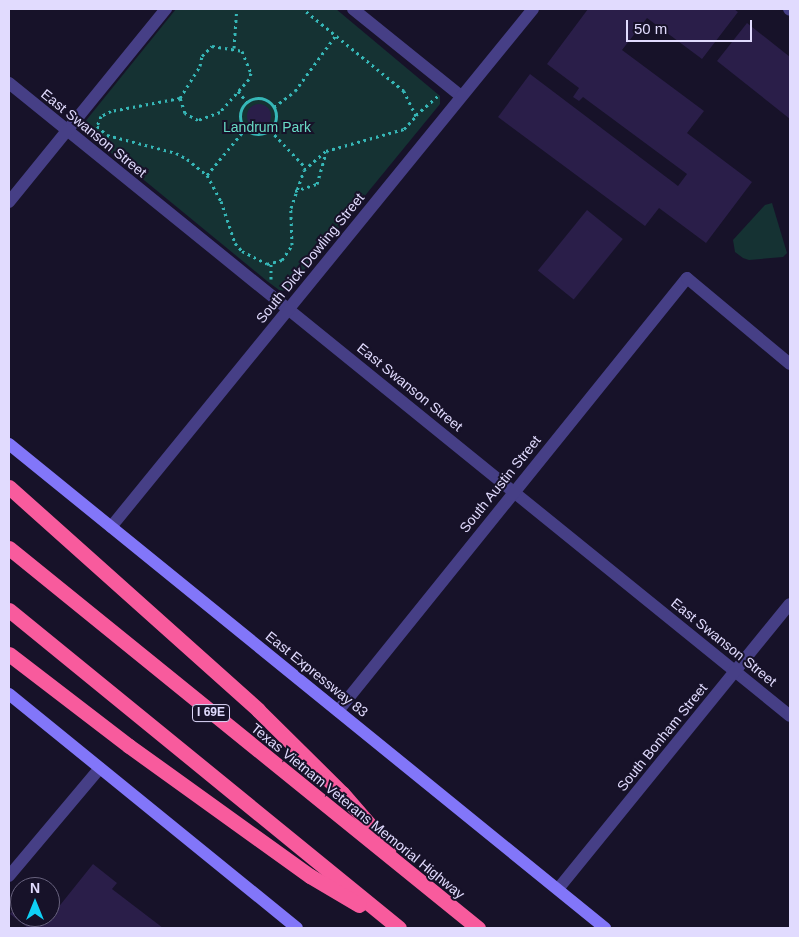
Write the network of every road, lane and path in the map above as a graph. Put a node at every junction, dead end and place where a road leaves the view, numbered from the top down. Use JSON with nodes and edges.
{"nodes":[{"id":1,"x":166,"y":9,"type":"edge"},
{"id":2,"x":237,"y":9,"type":"edge"},
{"id":3,"x":303,"y":9,"type":"edge"},
{"id":4,"x":353,"y":9,"type":"edge"},
{"id":5,"x":533,"y":9,"type":"edge"},
{"id":6,"x":336,"y":36,"type":"junction"},
{"id":7,"x":234,"y":48,"type":"junction"},
{"id":8,"x":9,"y":83,"type":"edge"},
{"id":9,"x":238,"y":91,"type":"junction"},
{"id":10,"x":438,"y":96,"type":"dead end"},
{"id":11,"x":461,"y":96,"type":"junction"},
{"id":12,"x":180,"y":98,"type":"junction"},
{"id":13,"x":247,"y":103,"type":"junction"},
{"id":14,"x":274,"y":107,"type":"junction"},
{"id":15,"x":416,"y":116,"type":"junction"},
{"id":16,"x":97,"y":126,"type":"junction"},
{"id":17,"x":92,"y":128,"type":"dead end"},
{"id":18,"x":246,"y":128,"type":"junction"},
{"id":19,"x":270,"y":130,"type":"junction"},
{"id":20,"x":68,"y":131,"type":"junction"},
{"id":21,"x":326,"y":151,"type":"junction"},
{"id":22,"x":306,"y":168,"type":"junction"},
{"id":23,"x":207,"y":175,"type":"junction"},
{"id":24,"x":295,"y":190,"type":"junction"},
{"id":25,"x":9,"y":202,"type":"edge"},
{"id":26,"x":271,"y":264,"type":"junction"},
{"id":27,"x":271,"y":282,"type":"dead end"},
{"id":28,"x":289,"y":308,"type":"junction"},
{"id":29,"x":790,"y":364,"type":"edge"},
{"id":30,"x":9,"y":444,"type":"edge"},
{"id":31,"x":9,"y":487,"type":"edge"},
{"id":32,"x":513,"y":490,"type":"junction"},
{"id":33,"x":111,"y":527,"type":"junction"},
{"id":34,"x":9,"y":548,"type":"edge"},
{"id":35,"x":790,"y":604,"type":"edge"},
{"id":36,"x":9,"y":610,"type":"edge"},
{"id":37,"x":9,"y":654,"type":"edge"},
{"id":38,"x":735,"y":671,"type":"junction"},
{"id":39,"x":9,"y":694,"type":"edge"},
{"id":40,"x":338,"y":711,"type":"junction"},
{"id":41,"x":790,"y":716,"type":"edge"},
{"id":42,"x":100,"y":768,"type":"junction"},
{"id":43,"x":9,"y":876,"type":"edge"},
{"id":44,"x":415,"y":877,"type":"junction"},
{"id":45,"x":558,"y":889,"type":"junction"},
{"id":46,"x":398,"y":927,"type":"edge"},
{"id":47,"x":297,"y":928,"type":"edge"},
{"id":48,"x":478,"y":928,"type":"edge"},
{"id":49,"x":605,"y":928,"type":"edge"}],
"edges":[{"from":1,"to":20,"type":"street"},
{"from":2,"to":7,"type":"path"},
{"from":3,"to":6,"type":"path"},
{"from":4,"to":11,"type":"street"},
{"from":5,"to":11,"type":"street","name":"South Dick Dowling Street"},
{"from":6,"to":14,"type":"path"},
{"from":6,"to":15,"type":"path"},
{"from":7,"to":9,"type":"path"},
{"from":7,"to":12,"type":"path"},
{"from":8,"to":20,"type":"street","name":"East Swanson Street"},
{"from":9,"to":12,"type":"path"},
{"from":9,"to":13,"type":"path"},
{"from":10,"to":15,"type":"path"},
{"from":11,"to":28,"type":"street","name":"South Dick Dowling Street"},
{"from":12,"to":16,"type":"path"},
{"from":13,"to":14,"type":"path"},
{"from":13,"to":18,"type":"path"},
{"from":14,"to":19,"type":"path"},
{"from":15,"to":21,"type":"path"},
{"from":16,"to":17,"type":"path"},
{"from":16,"to":23,"type":"path"},
{"from":18,"to":19,"type":"path"},
{"from":18,"to":23,"type":"path"},
{"from":19,"to":22,"type":"path"},
{"from":20,"to":25,"type":"street"},
{"from":20,"to":28,"type":"street","name":"East Swanson Street"},
{"from":21,"to":22,"type":"path"},
{"from":21,"to":24,"type":"path"},
{"from":22,"to":24,"type":"path"},
{"from":23,"to":26,"type":"path"},
{"from":24,"to":26,"type":"path"},
{"from":26,"to":27,"type":"path"},
{"from":28,"to":32,"type":"street","name":"East Swanson Street"},
{"from":28,"to":33,"type":"street","name":"South Dick Dowling Street"},
{"from":29,"to":32,"type":"street","name":"South Austin Street"},
{"from":30,"to":33,"type":"main road","name":"East Expressway 83"},
{"from":31,"to":44,"type":"highway"},
{"from":32,"to":38,"type":"street","name":"East Swanson Street"},
{"from":32,"to":40,"type":"street","name":"South Austin Street"},
{"from":33,"to":40,"type":"main road","name":"East Expressway 83"},
{"from":34,"to":44,"type":"highway","name":"Texas Vietnam Veterans Memorial Highway","number":"I 69E"},
{"from":35,"to":38,"type":"street","name":"South Bonham Street"},
{"from":36,"to":46,"type":"highway"},
{"from":37,"to":46,"type":"highway"},
{"from":38,"to":41,"type":"street","name":"East Swanson Street"},
{"from":38,"to":45,"type":"street","name":"South Bonham Street"},
{"from":39,"to":42,"type":"main road"},
{"from":40,"to":45,"type":"main road","name":"East Expressway 83"},
{"from":42,"to":43,"type":"street"},
{"from":42,"to":47,"type":"main road"},
{"from":44,"to":48,"type":"highway","name":"Texas Vietnam Veterans Memorial Highway","number":"I 69E"},
{"from":45,"to":49,"type":"main road","name":"East Expressway 83"}]}
